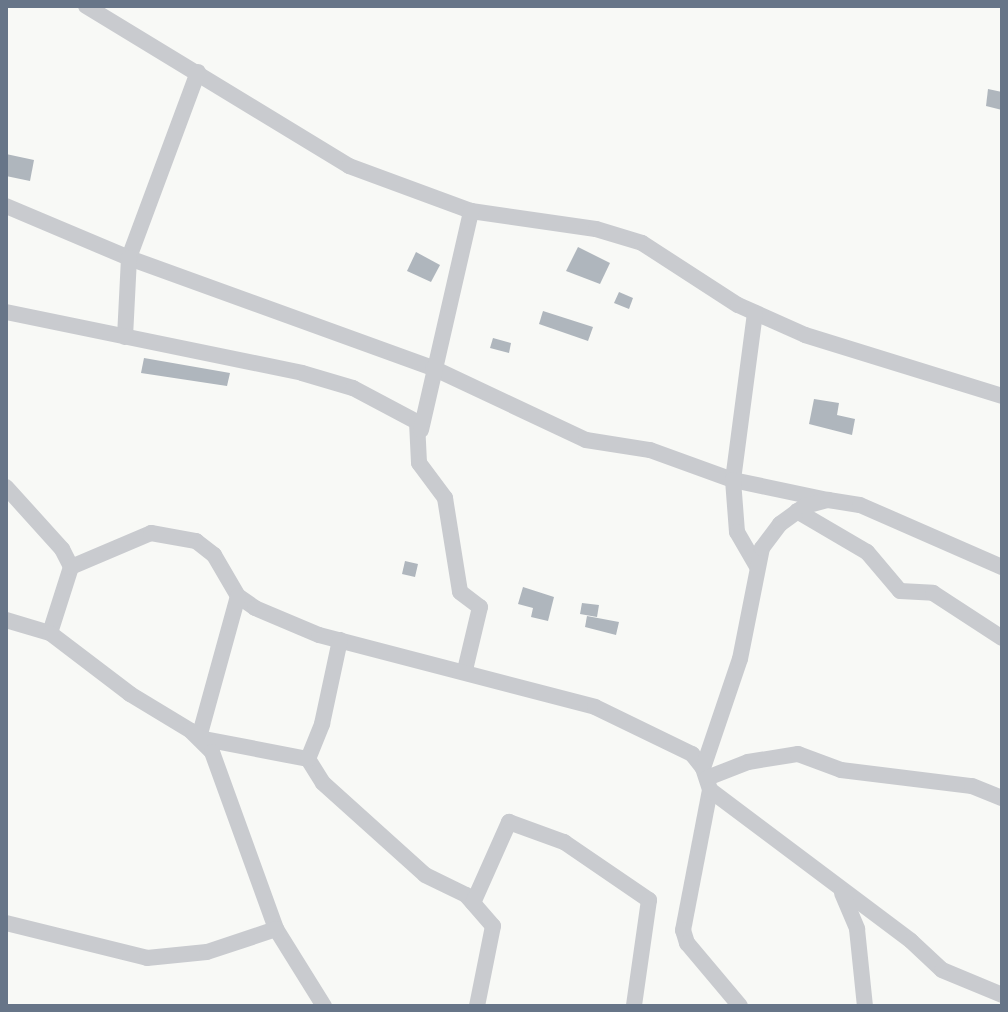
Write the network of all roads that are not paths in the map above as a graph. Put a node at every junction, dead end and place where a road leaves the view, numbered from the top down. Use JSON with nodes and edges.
{"nodes":[{"id":1,"x":85,"y":7,"type":"edge"},
{"id":2,"x":198,"y":72,"type":"junction"},
{"id":3,"x":6,"y":206,"type":"edge"},
{"id":4,"x":471,"y":211,"type":"junction"},
{"id":5,"x":129,"y":258,"type":"junction"},
{"id":6,"x":6,"y":312,"type":"edge"},
{"id":7,"x":755,"y":313,"type":"junction"},
{"id":8,"x":125,"y":337,"type":"junction"},
{"id":9,"x":433,"y":368,"type":"junction"},
{"id":10,"x":1002,"y":396,"type":"edge"},
{"id":11,"x":421,"y":430,"type":"junction"},
{"id":12,"x":733,"y":480,"type":"junction"},
{"id":13,"x":6,"y":487,"type":"edge"},
{"id":14,"x":828,"y":500,"type":"junction"},
{"id":15,"x":797,"y":511,"type":"junction"},
{"id":16,"x":757,"y":566,"type":"junction"},
{"id":17,"x":71,"y":567,"type":"junction"},
{"id":18,"x":1002,"y":567,"type":"edge"},
{"id":19,"x":238,"y":596,"type":"junction"},
{"id":20,"x":6,"y":620,"type":"edge"},
{"id":21,"x":50,"y":633,"type":"junction"},
{"id":22,"x":1002,"y":638,"type":"edge"},
{"id":23,"x":340,"y":640,"type":"junction"},
{"id":24,"x":465,"y":670,"type":"junction"},
{"id":25,"x":199,"y":738,"type":"junction"},
{"id":26,"x":308,"y":759,"type":"junction"},
{"id":27,"x":707,"y":778,"type":"junction"},
{"id":28,"x":1002,"y":798,"type":"edge"},
{"id":29,"x":841,"y":892,"type":"junction"},
{"id":30,"x":473,"y":903,"type":"junction"},
{"id":31,"x":6,"y":923,"type":"edge"},
{"id":32,"x":276,"y":929,"type":"junction"},
{"id":33,"x":1002,"y":995,"type":"edge"},
{"id":34,"x":735,"y":1003,"type":"edge"},
{"id":35,"x":324,"y":1006,"type":"edge"},
{"id":36,"x":477,"y":1006,"type":"edge"},
{"id":37,"x":634,"y":1006,"type":"edge"},
{"id":38,"x":865,"y":1006,"type":"edge"}],
"edges":[{"from":1,"to":2,"type":"street"},
{"from":2,"to":4,"type":"street"},
{"from":2,"to":5,"type":"street"},
{"from":3,"to":5,"type":"street"},
{"from":4,"to":7,"type":"street"},
{"from":4,"to":9,"type":"street"},
{"from":5,"to":8,"type":"street"},
{"from":5,"to":9,"type":"street"},
{"from":6,"to":8,"type":"street"},
{"from":7,"to":10,"type":"street"},
{"from":7,"to":12,"type":"street"},
{"from":8,"to":11,"type":"street"},
{"from":9,"to":11,"type":"street"},
{"from":9,"to":12,"type":"street"},
{"from":11,"to":24,"type":"street"},
{"from":12,"to":14,"type":"street"},
{"from":12,"to":16,"type":"street"},
{"from":13,"to":17,"type":"street"},
{"from":14,"to":15,"type":"street"},
{"from":14,"to":18,"type":"street"},
{"from":15,"to":16,"type":"street"},
{"from":15,"to":22,"type":"street"},
{"from":16,"to":27,"type":"street"},
{"from":17,"to":19,"type":"street"},
{"from":17,"to":21,"type":"street"},
{"from":19,"to":23,"type":"street"},
{"from":19,"to":25,"type":"street"},
{"from":20,"to":21,"type":"street"},
{"from":21,"to":25,"type":"street"},
{"from":23,"to":24,"type":"street"},
{"from":23,"to":26,"type":"street"},
{"from":24,"to":27,"type":"street"},
{"from":25,"to":26,"type":"street"},
{"from":25,"to":32,"type":"street"},
{"from":26,"to":30,"type":"street"},
{"from":27,"to":28,"type":"street"},
{"from":27,"to":29,"type":"street"},
{"from":27,"to":34,"type":"street"},
{"from":29,"to":33,"type":"street"},
{"from":29,"to":38,"type":"street"},
{"from":30,"to":36,"type":"street"},
{"from":30,"to":37,"type":"street"},
{"from":31,"to":32,"type":"street"},
{"from":32,"to":35,"type":"street"}]}
